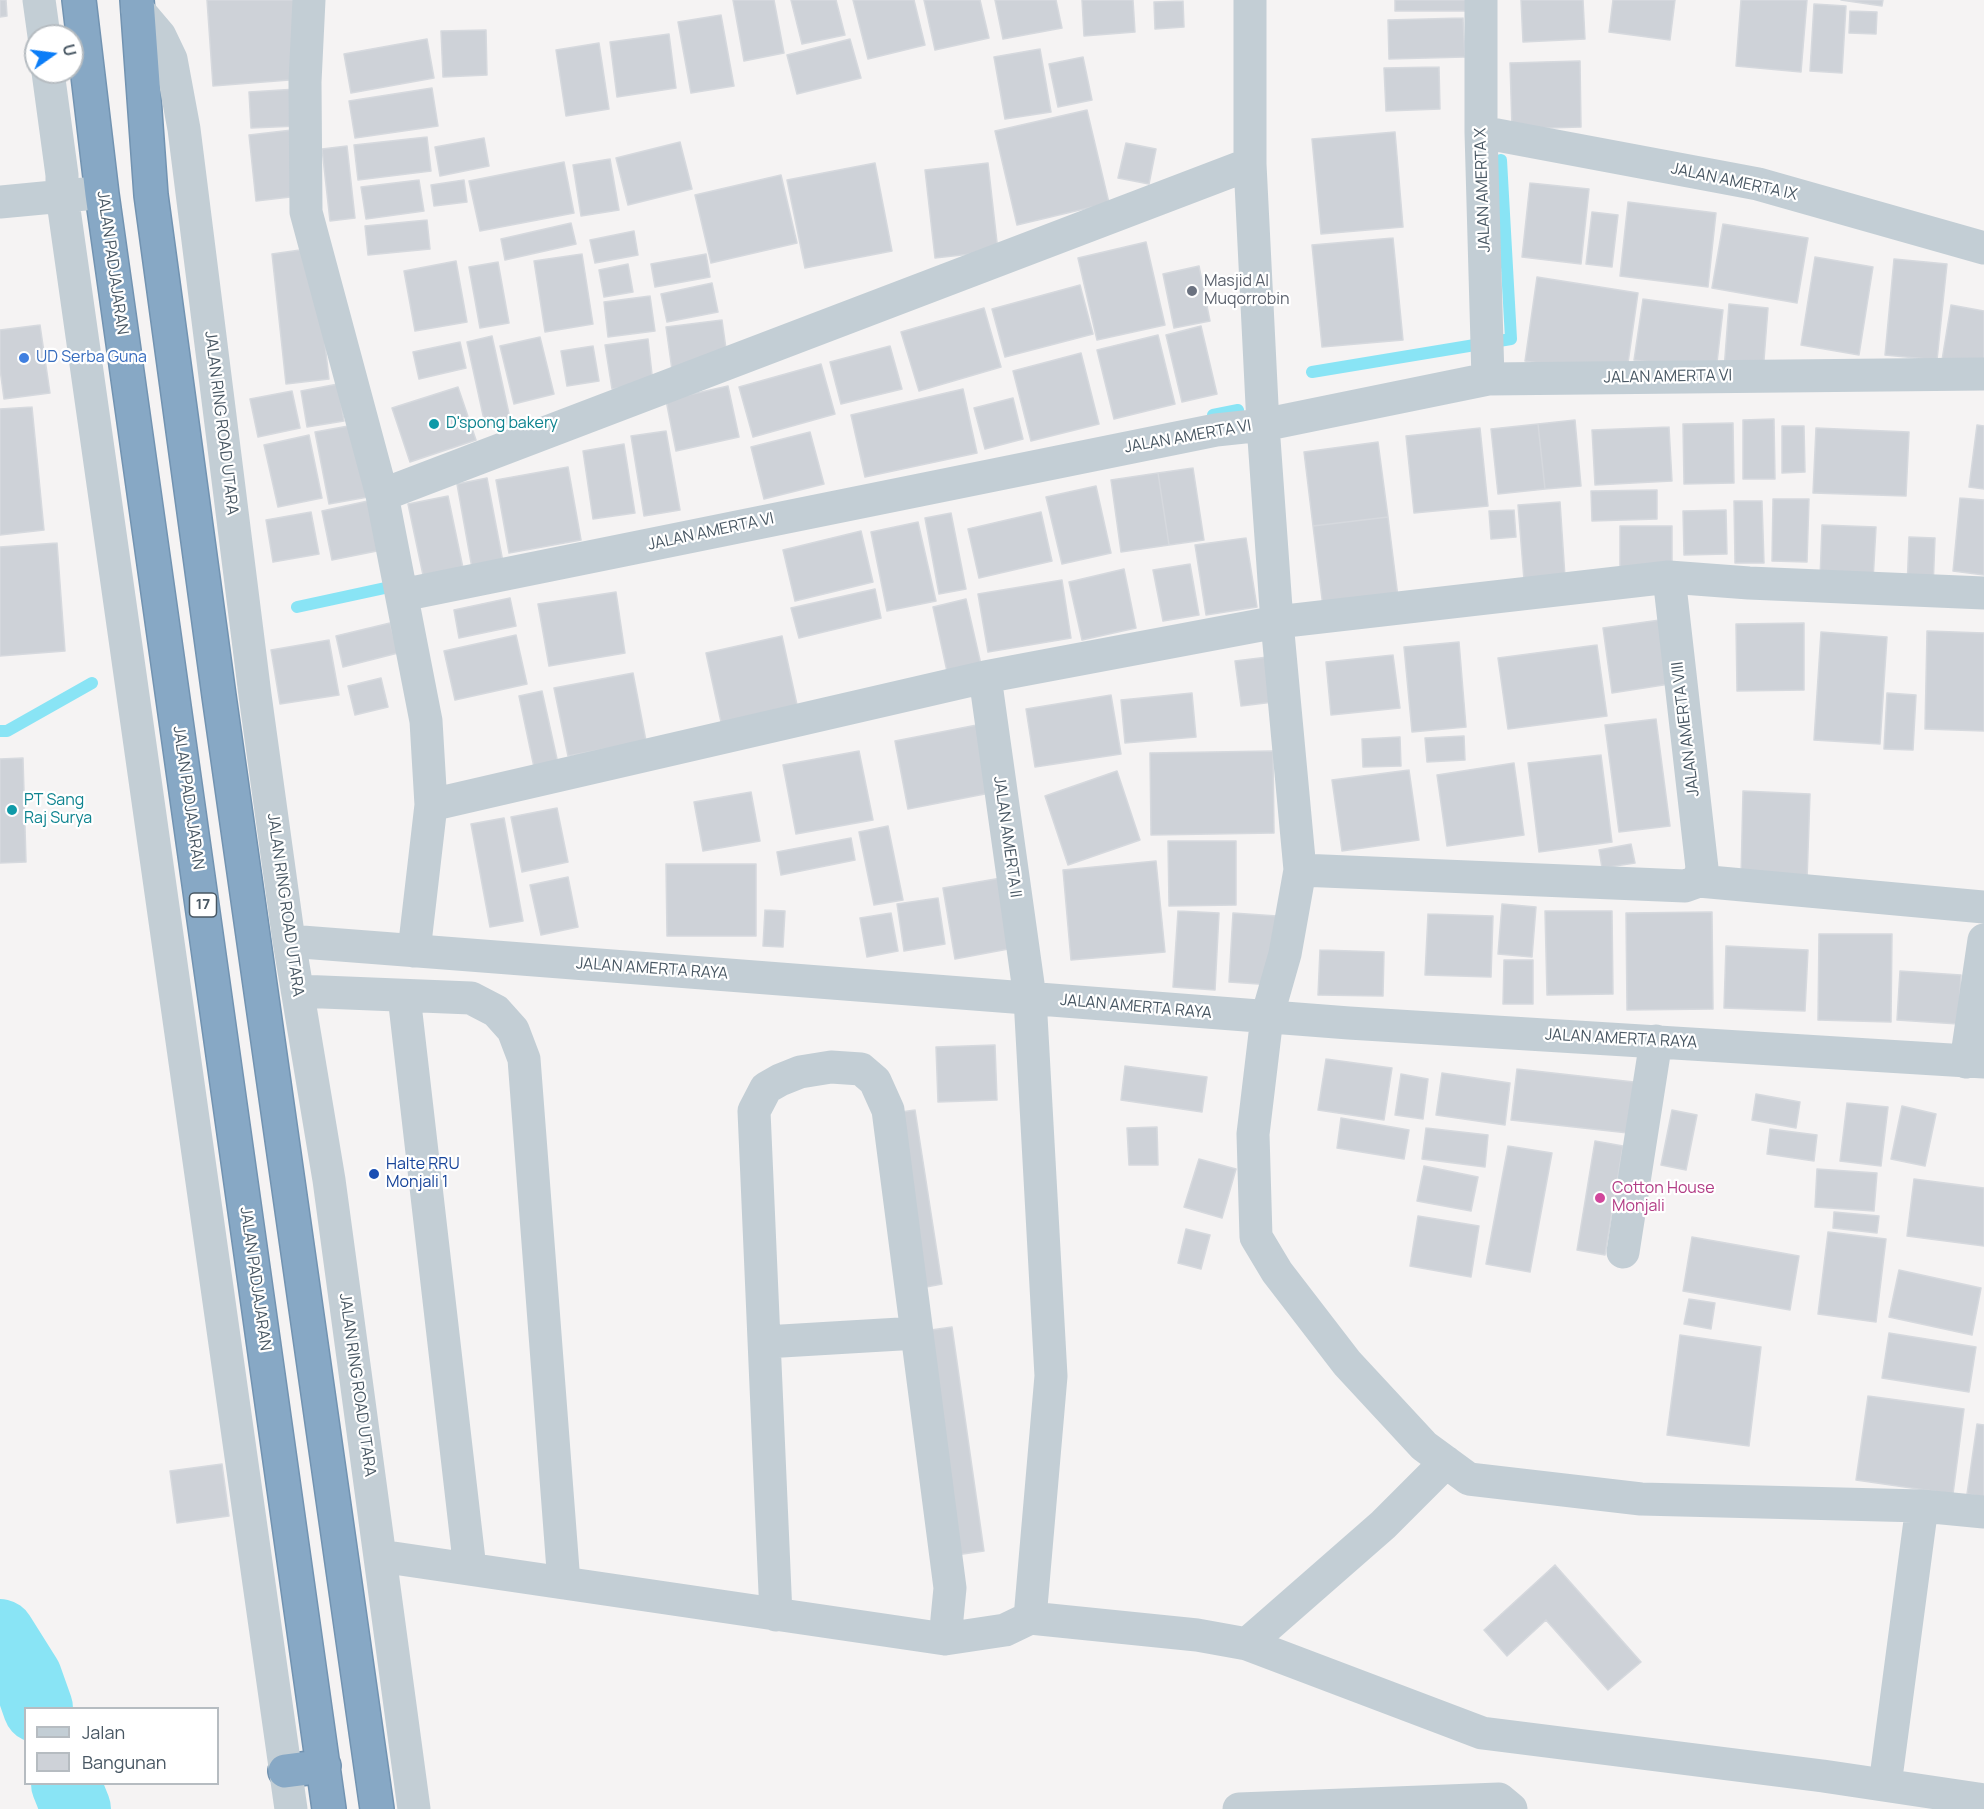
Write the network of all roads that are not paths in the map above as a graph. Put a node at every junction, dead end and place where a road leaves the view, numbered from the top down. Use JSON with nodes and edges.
{"nodes":[{"id":1,"x":39,"y":0,"type":"edge"},
{"id":2,"x":79,"y":0,"type":"edge"},
{"id":3,"x":309,"y":0,"type":"edge"},
{"id":4,"x":1250,"y":0,"type":"edge"},
{"id":5,"x":1481,"y":0,"type":"edge"},
{"id":6,"x":137,"y":5,"type":"edge"},
{"id":7,"x":42,"y":24,"type":"edge"},
{"id":8,"x":50,"y":84,"type":"edge"},
{"id":9,"x":1481,"y":132,"type":"junction"},
{"id":10,"x":1250,"y":164,"type":"junction"},
{"id":11,"x":102,"y":194,"type":"junction"},
{"id":12,"x":62,"y":195,"type":"junction"},
{"id":13,"x":0,"y":202,"type":"edge"},
{"id":14,"x":1984,"y":248,"type":"edge"},
{"id":15,"x":1984,"y":374,"type":"edge"},
{"id":16,"x":1488,"y":379,"type":"junction"},
{"id":17,"x":1263,"y":425,"type":"junction"},
{"id":18,"x":382,"y":495,"type":"junction"},
{"id":19,"x":1669,"y":577,"type":"junction"},
{"id":20,"x":1984,"y":594,"type":"edge"},
{"id":21,"x":402,"y":596,"type":"junction"},
{"id":22,"x":1276,"y":622,"type":"junction"},
{"id":23,"x":985,"y":677,"type":"junction"},
{"id":24,"x":431,"y":805,"type":"junction"},
{"id":25,"x":1300,"y":870,"type":"junction"},
{"id":26,"x":1700,"y":881,"type":"junction"},
{"id":27,"x":1984,"y":907,"type":"edge"},
{"id":28,"x":1984,"y":940,"type":"edge"},
{"id":29,"x":290,"y":941,"type":"junction"},
{"id":30,"x":414,"y":951,"type":"junction"},
{"id":31,"x":298,"y":991,"type":"junction"},
{"id":32,"x":404,"y":996,"type":"junction"},
{"id":33,"x":1030,"y":998,"type":"junction"},
{"id":34,"x":1268,"y":1017,"type":"junction"},
{"id":35,"x":1656,"y":1041,"type":"junction"},
{"id":36,"x":1975,"y":1062,"type":"edge"},
{"id":37,"x":1623,"y":1252,"type":"dead end"},
{"id":38,"x":917,"y":1333,"type":"junction"},
{"id":39,"x":765,"y":1342,"type":"junction"},
{"id":40,"x":1446,"y":1462,"type":"junction"},
{"id":41,"x":1922,"y":1506,"type":"junction"},
{"id":42,"x":1984,"y":1512,"type":"edge"},
{"id":43,"x":380,"y":1556,"type":"junction"},
{"id":44,"x":470,"y":1569,"type":"junction"},
{"id":45,"x":564,"y":1583,"type":"junction"},
{"id":46,"x":776,"y":1615,"type":"junction"},
{"id":47,"x":1030,"y":1618,"type":"junction"},
{"id":48,"x":945,"y":1639,"type":"junction"},
{"id":49,"x":1247,"y":1644,"type":"junction"},
{"id":50,"x":324,"y":1766,"type":"junction"},
{"id":51,"x":285,"y":1771,"type":"junction"},
{"id":52,"x":1885,"y":1785,"type":"junction"},
{"id":53,"x":1984,"y":1800,"type":"edge"},
{"id":54,"x":291,"y":1809,"type":"edge"},
{"id":55,"x":329,"y":1809,"type":"edge"},
{"id":56,"x":377,"y":1809,"type":"edge"},
{"id":57,"x":414,"y":1809,"type":"edge"},
{"id":58,"x":1239,"y":1809,"type":"edge"},
{"id":59,"x":1510,"y":1809,"type":"edge"}],
"edges":[{"from":1,"to":7,"type":"street"},
{"from":2,"to":11,"type":"highway","name":"JALAN PADJAJARAN","number":"17"},
{"from":3,"to":18,"type":"street"},
{"from":4,"to":10,"type":"street"},
{"from":5,"to":9,"type":"street","name":"JALAN AMERTA X"},
{"from":6,"to":29,"type":"street","name":"JALAN RING ROAD UTARA"},
{"from":6,"to":56,"type":"highway"},
{"from":8,"to":12,"type":"street"},
{"from":9,"to":14,"type":"street","name":"JALAN AMERTA IX"},
{"from":9,"to":16,"type":"street","name":"JALAN AMERTA X"},
{"from":10,"to":17,"type":"street"},
{"from":10,"to":18,"type":"street"},
{"from":11,"to":12,"type":"street"},
{"from":11,"to":50,"type":"highway","name":"JALAN PADJAJARAN","number":"17"},
{"from":12,"to":13,"type":"street"},
{"from":12,"to":51,"type":"street"},
{"from":15,"to":16,"type":"street","name":"JALAN AMERTA VI"},
{"from":16,"to":17,"type":"street","name":"JALAN AMERTA VI"},
{"from":17,"to":21,"type":"street","name":"JALAN AMERTA VI"},
{"from":17,"to":22,"type":"street"},
{"from":18,"to":21,"type":"street"},
{"from":19,"to":20,"type":"street"},
{"from":19,"to":22,"type":"street"},
{"from":19,"to":26,"type":"street","name":"JALAN AMERTA VIII"},
{"from":21,"to":24,"type":"street"},
{"from":22,"to":23,"type":"street"},
{"from":22,"to":25,"type":"street"},
{"from":23,"to":24,"type":"street"},
{"from":23,"to":33,"type":"street","name":"JALAN AMERTA II"},
{"from":24,"to":30,"type":"street"},
{"from":25,"to":26,"type":"street"},
{"from":25,"to":34,"type":"street"},
{"from":26,"to":27,"type":"street"},
{"from":28,"to":36,"type":"street"},
{"from":29,"to":30,"type":"street","name":"JALAN AMERTA RAYA"},
{"from":29,"to":31,"type":"street","name":"JALAN RING ROAD UTARA"},
{"from":30,"to":33,"type":"street","name":"JALAN AMERTA RAYA"},
{"from":31,"to":32,"type":"street"},
{"from":31,"to":43,"type":"street","name":"JALAN RING ROAD UTARA"},
{"from":32,"to":44,"type":"street"},
{"from":32,"to":45,"type":"street"},
{"from":33,"to":34,"type":"street","name":"JALAN AMERTA RAYA"},
{"from":33,"to":47,"type":"street","name":"JALAN AMERTA II"},
{"from":34,"to":35,"type":"street","name":"JALAN AMERTA RAYA"},
{"from":34,"to":40,"type":"street"},
{"from":35,"to":36,"type":"street","name":"JALAN AMERTA RAYA"},
{"from":35,"to":37,"type":"street"},
{"from":38,"to":39,"type":"street"},
{"from":38,"to":39,"type":"street"},
{"from":38,"to":48,"type":"street"},
{"from":39,"to":46,"type":"street"},
{"from":40,"to":41,"type":"street"},
{"from":40,"to":49,"type":"street"},
{"from":41,"to":42,"type":"street"},
{"from":41,"to":52,"type":"street"},
{"from":43,"to":44,"type":"street"},
{"from":43,"to":57,"type":"street","name":"JALAN RING ROAD UTARA"},
{"from":44,"to":45,"type":"street"},
{"from":45,"to":46,"type":"street"},
{"from":46,"to":48,"type":"street"},
{"from":47,"to":48,"type":"street"},
{"from":47,"to":49,"type":"street"},
{"from":49,"to":52,"type":"street"},
{"from":50,"to":51,"type":"highway"},
{"from":50,"to":55,"type":"highway","name":"JALAN PADJAJARAN","number":"17"},
{"from":51,"to":54,"type":"street"},
{"from":52,"to":53,"type":"street"},
{"from":58,"to":59,"type":"street"}]}
